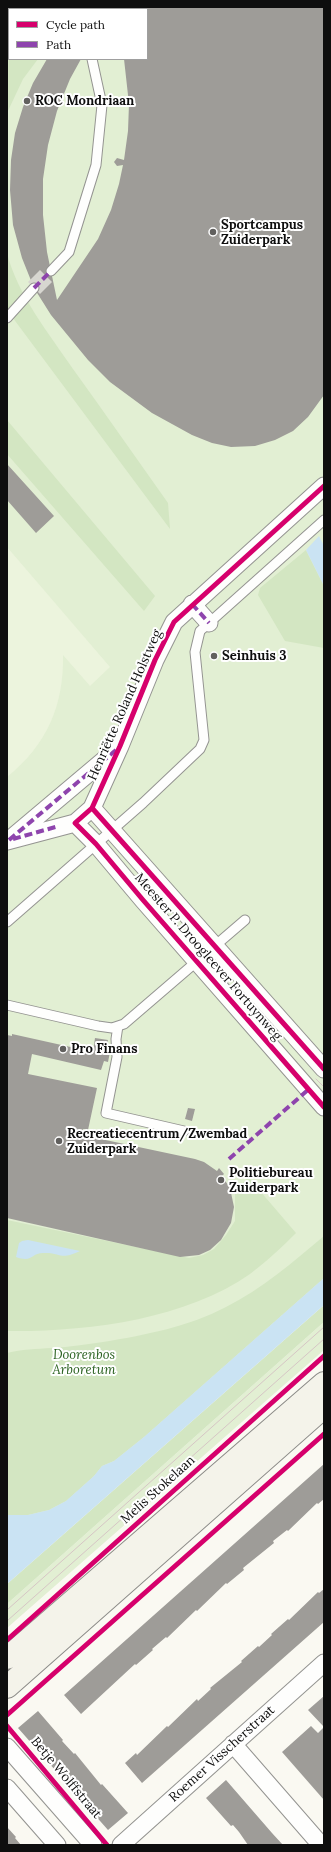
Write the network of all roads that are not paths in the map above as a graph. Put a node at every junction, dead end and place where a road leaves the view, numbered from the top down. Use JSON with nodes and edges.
{"nodes":[{"id":1,"x":92,"y":60,"type":"edge"},
{"id":2,"x":51,"y":271,"type":"tunnel mouth"},
{"id":3,"x":34,"y":288,"type":"tunnel mouth"},
{"id":4,"x":7,"y":318,"type":"edge"},
{"id":5,"x":324,"y":486,"type":"edge"},
{"id":6,"x":324,"y":520,"type":"edge"},
{"id":7,"x":192,"y":604,"type":"junction"},
{"id":8,"x":209,"y":623,"type":"junction"},
{"id":9,"x":120,"y":746,"type":"junction"},
{"id":10,"x":92,"y":808,"type":"junction"},
{"id":11,"x":67,"y":824,"type":"junction"},
{"id":12,"x":112,"y":830,"type":"junction"},
{"id":13,"x":8,"y":840,"type":"edge"},
{"id":14,"x":96,"y":844,"type":"junction"},
{"id":15,"x":245,"y":920,"type":"dead end"},
{"id":16,"x":7,"y":922,"type":"edge"},
{"id":17,"x":215,"y":946,"type":"junction"},
{"id":18,"x":197,"y":962,"type":"junction"},
{"id":19,"x":7,"y":1005,"type":"edge"},
{"id":20,"x":118,"y":1026,"type":"junction"},
{"id":21,"x":324,"y":1069,"type":"edge"},
{"id":22,"x":324,"y":1107,"type":"edge"},
{"id":23,"x":184,"y":1131,"type":"dead end"},
{"id":24,"x":324,"y":1383,"type":"edge"},
{"id":25,"x":324,"y":1407,"type":"edge"},
{"id":26,"x":7,"y":1658,"type":"edge"},
{"id":27,"x":324,"y":1663,"type":"edge"},
{"id":28,"x":7,"y":1687,"type":"edge"},
{"id":29,"x":233,"y":1744,"type":"junction"},
{"id":30,"x":7,"y":1747,"type":"edge"},
{"id":31,"x":7,"y":1788,"type":"edge"},
{"id":32,"x":57,"y":1845,"type":"edge"},
{"id":33,"x":93,"y":1845,"type":"edge"},
{"id":34,"x":121,"y":1845,"type":"edge"},
{"id":35,"x":321,"y":1845,"type":"edge"}],
"edges":[{"from":1,"to":2,"type":"lane"},
{"from":3,"to":4,"type":"lane"},
{"from":5,"to":7,"type":"street","name":"Henriëtte Roland Holstweg"},
{"from":6,"to":8,"type":"lane"},
{"from":7,"to":8,"type":"street"},
{"from":7,"to":9,"type":"street","name":"Henriëtte Roland Holstweg"},
{"from":8,"to":12,"type":"lane"},
{"from":9,"to":10,"type":"street","name":"Henriëtte Roland Holstweg"},
{"from":9,"to":13,"type":"street"},
{"from":10,"to":11,"type":"street","name":"Henriëtte Roland Holstweg"},
{"from":10,"to":12,"type":"street","name":"Meester P. Droogleever Fortuynweg"},
{"from":11,"to":13,"type":"street","name":"Henriëtte Roland Holstweg"},
{"from":11,"to":14,"type":"street","name":"Meester P. Droogleever Fortuynweg"},
{"from":12,"to":14,"type":"lane"},
{"from":12,"to":17,"type":"street","name":"Meester P. Droogleever Fortuynweg"},
{"from":14,"to":16,"type":"lane"},
{"from":14,"to":18,"type":"street","name":"Meester P. Droogleever Fortuynweg"},
{"from":15,"to":17,"type":"lane"},
{"from":17,"to":18,"type":"lane"},
{"from":17,"to":21,"type":"street","name":"Meester P. Droogleever Fortuynweg"},
{"from":18,"to":20,"type":"lane"},
{"from":18,"to":22,"type":"street","name":"Meester P. Droogleever Fortuynweg"},
{"from":19,"to":20,"type":"lane"},
{"from":20,"to":23,"type":"lane"},
{"from":24,"to":26,"type":"street"},
{"from":25,"to":28,"type":"street"},
{"from":27,"to":29,"type":"street","name":"Roemer Visscherstraat"},
{"from":29,"to":34,"type":"street","name":"Roemer Visscherstraat"},
{"from":29,"to":35,"type":"street"},
{"from":30,"to":33,"type":"street","name":"Betje Wolffstraat"},
{"from":31,"to":32,"type":"street"}]}
